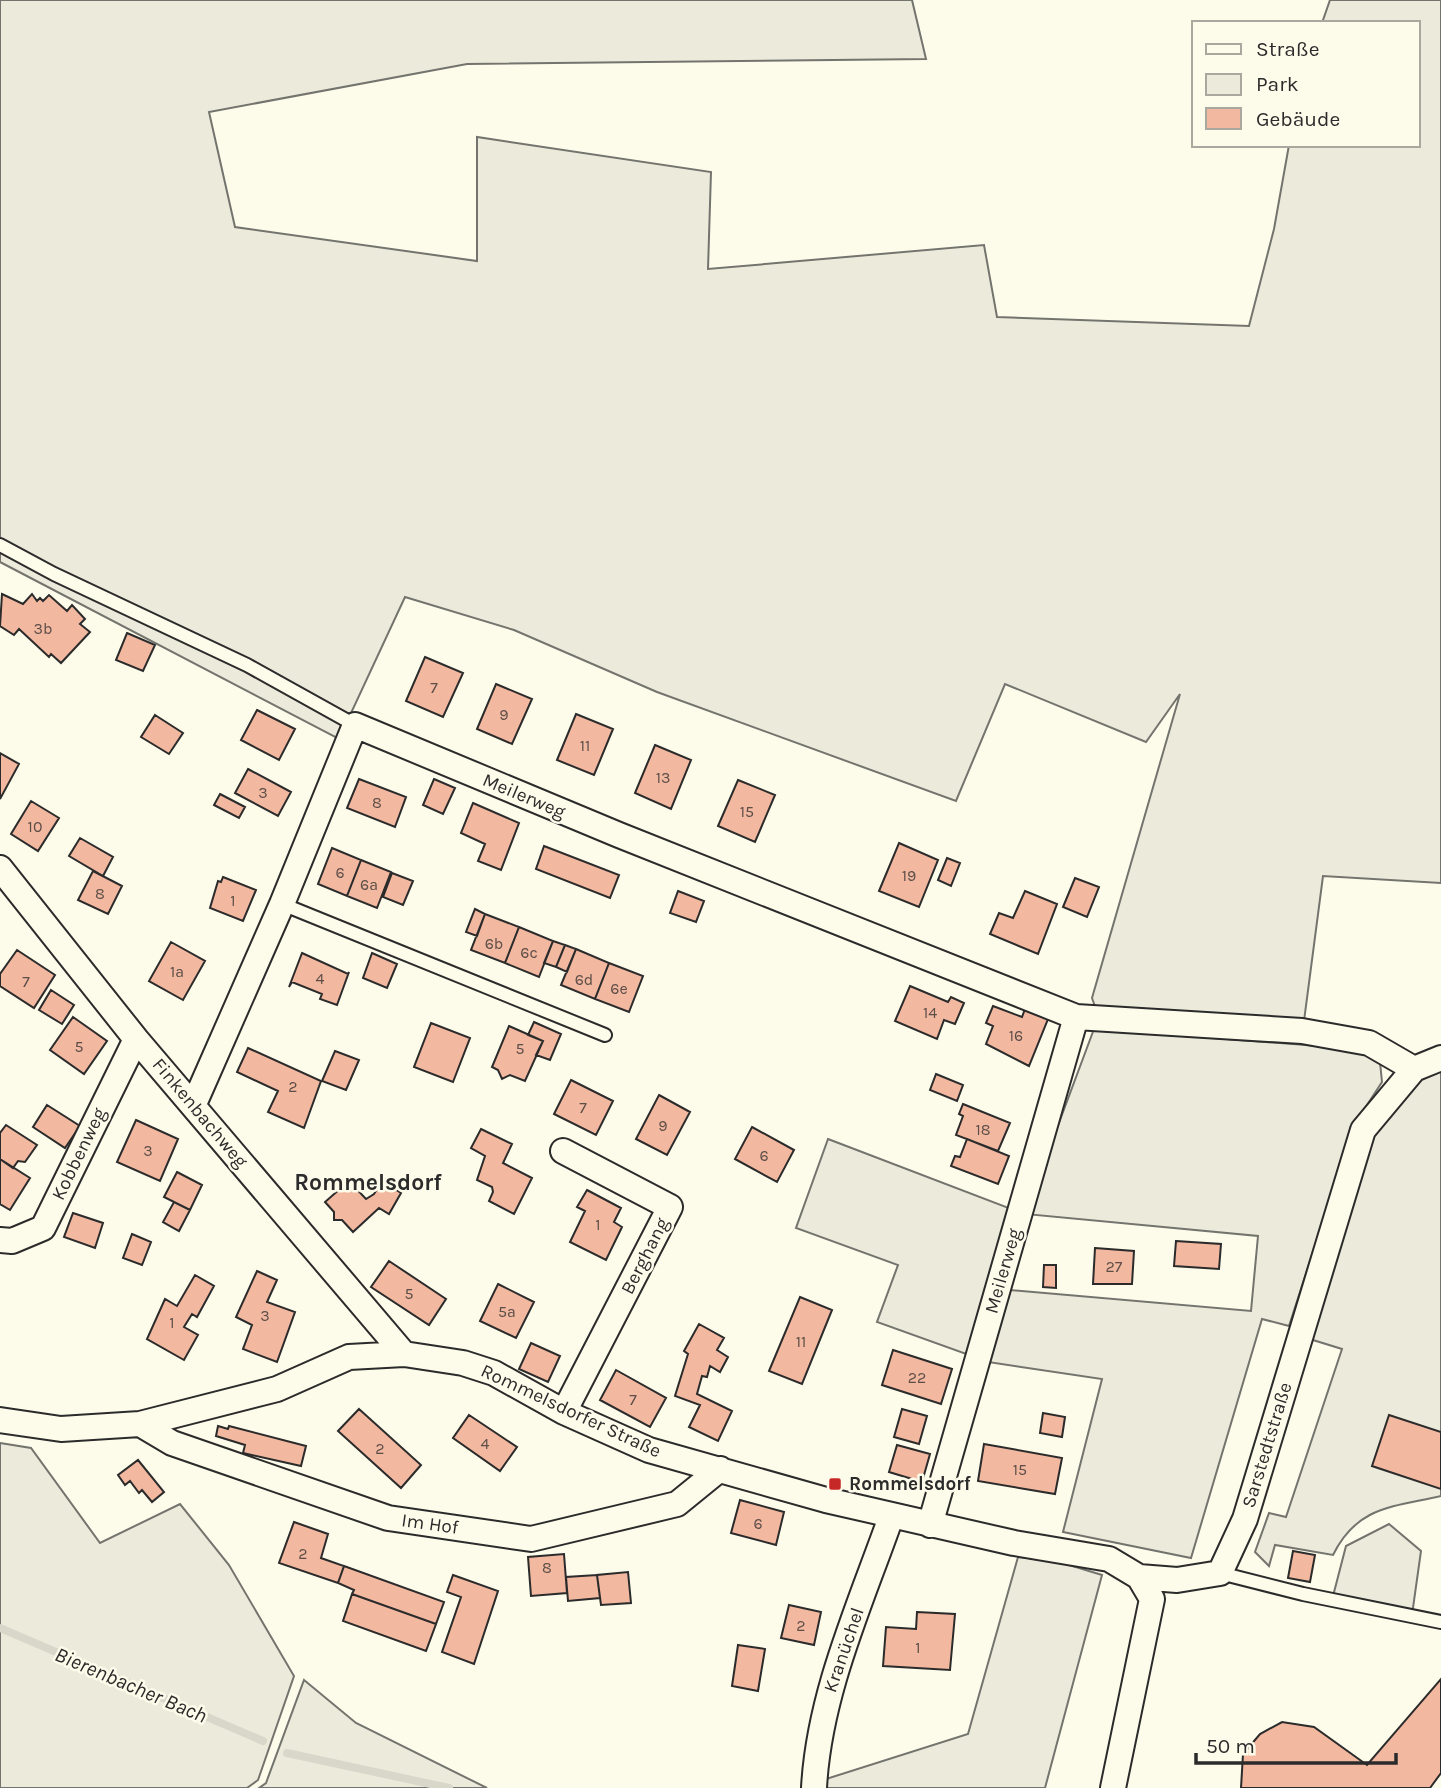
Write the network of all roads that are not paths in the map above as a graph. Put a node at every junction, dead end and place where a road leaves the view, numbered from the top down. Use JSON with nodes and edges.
{"nodes":[{"id":1,"x":0,"y":545,"type":"edge"},
{"id":2,"x":355,"y":725,"type":"junction"},
{"id":3,"x":0,"y":868,"type":"edge"},
{"id":4,"x":282,"y":904,"type":"junction"},
{"id":5,"x":1076,"y":1017,"type":"junction"},
{"id":6,"x":605,"y":1035,"type":"dead end"},
{"id":7,"x":136,"y":1039,"type":"junction"},
{"id":8,"x":1441,"y":1058,"type":"edge"},
{"id":9,"x":1413,"y":1069,"type":"junction"},
{"id":10,"x":194,"y":1104,"type":"junction"},
{"id":11,"x":563,"y":1151,"type":"dead end"},
{"id":12,"x":0,"y":1240,"type":"edge"},
{"id":13,"x":404,"y":1354,"type":"junction"},
{"id":14,"x":564,"y":1412,"type":"junction"},
{"id":15,"x":0,"y":1420,"type":"edge"},
{"id":16,"x":140,"y":1424,"type":"junction"},
{"id":17,"x":720,"y":1469,"type":"junction"},
{"id":18,"x":891,"y":1517,"type":"junction"},
{"id":19,"x":930,"y":1525,"type":"junction"},
{"id":20,"x":1220,"y":1573,"type":"junction"},
{"id":21,"x":1139,"y":1577,"type":"junction"},
{"id":22,"x":1441,"y":1622,"type":"edge"},
{"id":23,"x":814,"y":1788,"type":"edge"},
{"id":24,"x":1113,"y":1788,"type":"edge"}],
"edges":[{"from":1,"to":2,"type":"lane"},
{"from":2,"to":4,"type":"street"},
{"from":2,"to":5,"type":"street","name":"Meilerweg"},
{"from":3,"to":7,"type":"street","name":"Finkenbachweg"},
{"from":4,"to":6,"type":"lane"},
{"from":4,"to":10,"type":"street"},
{"from":5,"to":9,"type":"street","name":"Meilerweg"},
{"from":5,"to":19,"type":"street","name":"Meilerweg"},
{"from":7,"to":10,"type":"street","name":"Finkenbachweg"},
{"from":7,"to":12,"type":"street","name":"Kobbenweg"},
{"from":8,"to":9,"type":"street","name":"Sarstedtstraße"},
{"from":9,"to":20,"type":"street","name":"Sarstedtstraße"},
{"from":10,"to":13,"type":"street","name":"Finkenbachweg"},
{"from":11,"to":14,"type":"street","name":"Berghang"},
{"from":13,"to":14,"type":"street","name":"Rommelsdorfer Straße"},
{"from":13,"to":16,"type":"street","name":"Rommelsdorfer Straße"},
{"from":14,"to":17,"type":"street","name":"Rommelsdorfer Straße"},
{"from":15,"to":16,"type":"street","name":"Rommelsdorfer Straße"},
{"from":16,"to":17,"type":"street","name":"Im Hof"},
{"from":17,"to":18,"type":"street","name":"Rommelsdorfer Straße"},
{"from":18,"to":19,"type":"street","name":"Rommelsdorfer Straße"},
{"from":18,"to":23,"type":"street","name":"Kranüchel"},
{"from":19,"to":21,"type":"street","name":"Rommelsdorfer Straße"},
{"from":20,"to":21,"type":"street"},
{"from":20,"to":22,"type":"lane"},
{"from":21,"to":24,"type":"street"}]}
